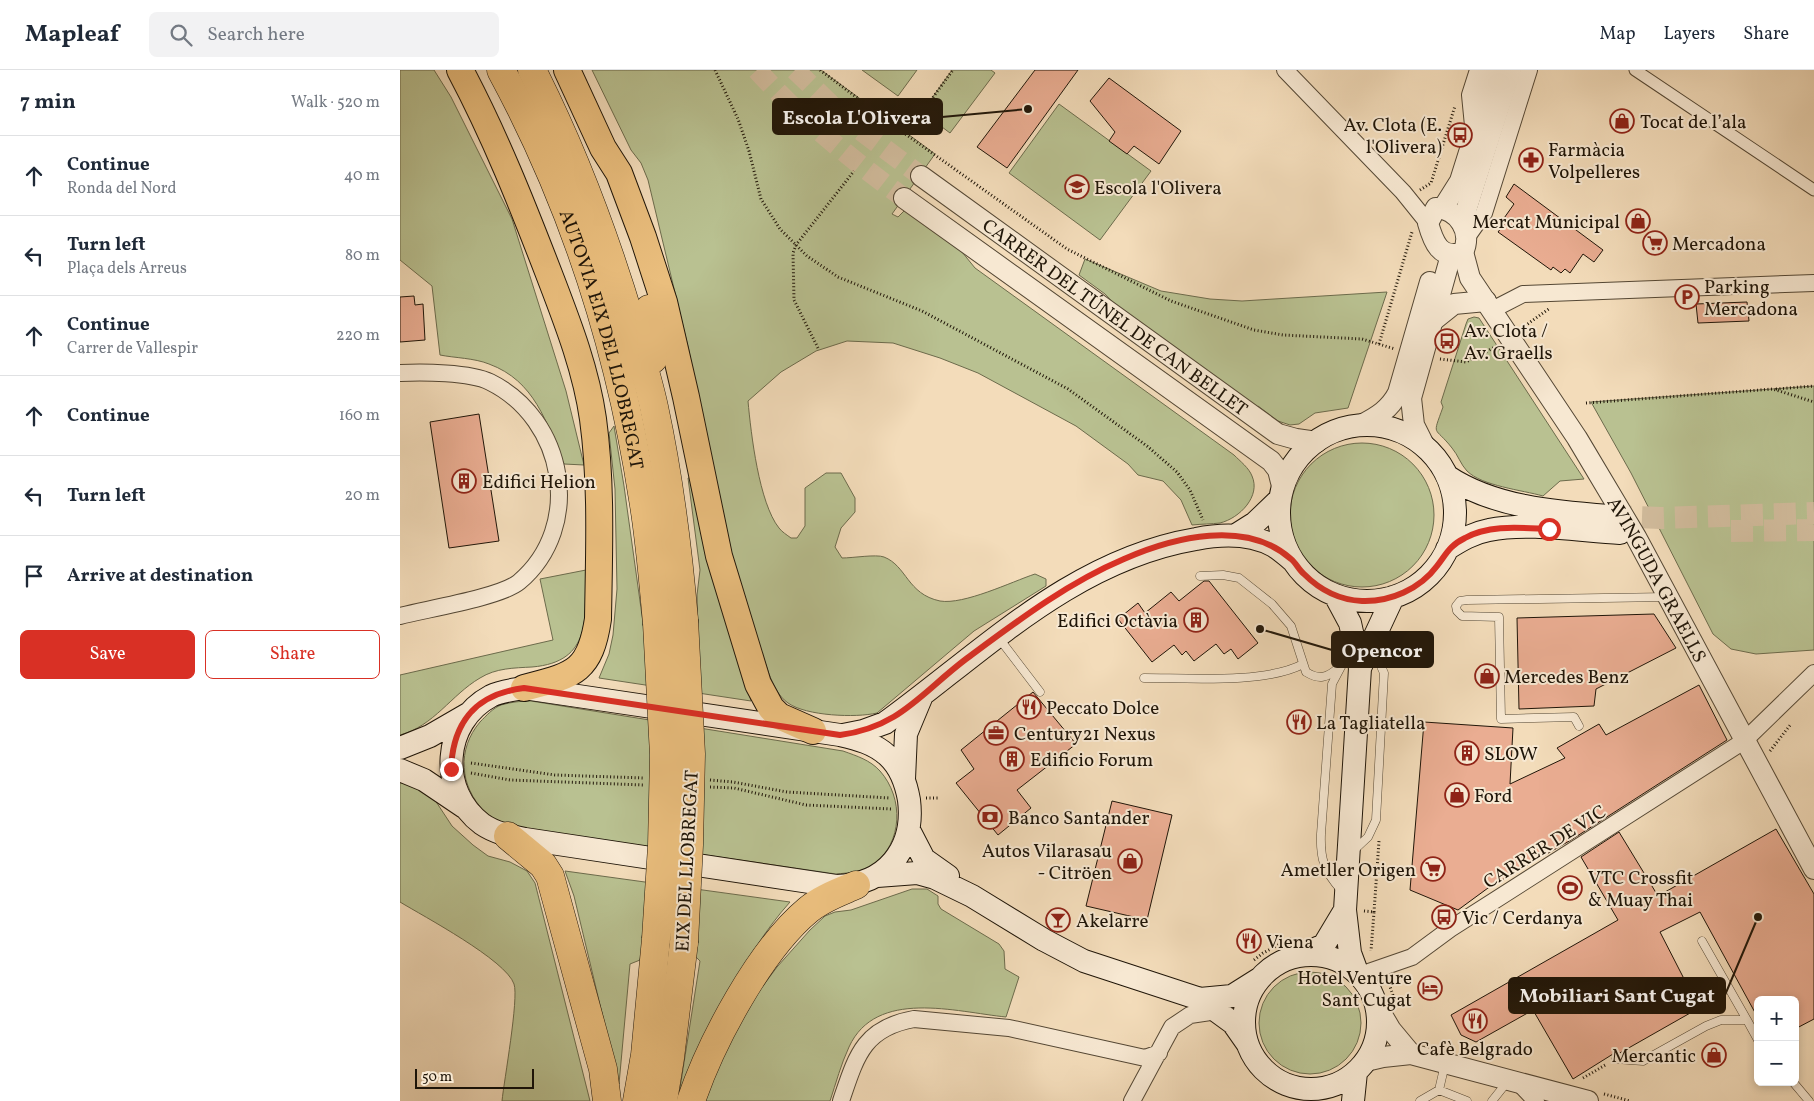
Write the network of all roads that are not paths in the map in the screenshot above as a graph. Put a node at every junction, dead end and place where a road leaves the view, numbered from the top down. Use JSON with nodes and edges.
{"nodes":[{"id":1,"x":460,"y":70,"type":"edge"},
{"id":2,"x":482,"y":70,"type":"edge"},
{"id":3,"x":501,"y":70,"type":"edge"},
{"id":4,"x":532,"y":70,"type":"edge"},
{"id":5,"x":567,"y":70,"type":"edge"},
{"id":6,"x":1285,"y":70,"type":"edge"},
{"id":7,"x":1478,"y":70,"type":"edge"},
{"id":8,"x":1495,"y":70,"type":"edge"},
{"id":9,"x":1511,"y":70,"type":"edge"},
{"id":10,"x":1529,"y":70,"type":"edge"},
{"id":11,"x":1635,"y":70,"type":"edge"},
{"id":12,"x":1474,"y":139,"type":"junction"},
{"id":13,"x":604,"y":148,"type":"junction"},
{"id":14,"x":921,"y":176,"type":"tunnel mouth"},
{"id":15,"x":553,"y":179,"type":"junction"},
{"id":16,"x":1814,"y":190,"type":"edge"},
{"id":17,"x":904,"y":198,"type":"tunnel mouth"},
{"id":18,"x":1443,"y":208,"type":"junction"},
{"id":19,"x":1428,"y":223,"type":"junction"},
{"id":20,"x":1456,"y":244,"type":"junction"},
{"id":21,"x":1814,"y":283,"type":"edge"},
{"id":22,"x":1489,"y":305,"type":"junction"},
{"id":23,"x":649,"y":309,"type":"joint"},
{"id":24,"x":1434,"y":320,"type":"junction"},
{"id":25,"x":400,"y":373,"type":"edge"},
{"id":26,"x":654,"y":405,"type":"junction"},
{"id":27,"x":1362,"y":425,"type":"junction"},
{"id":28,"x":1317,"y":442,"type":"junction"},
{"id":29,"x":1425,"y":447,"type":"junction"},
{"id":30,"x":1447,"y":476,"type":"junction"},
{"id":31,"x":1281,"y":493,"type":"junction"},
{"id":32,"x":1236,"y":535,"type":"junction"},
{"id":33,"x":1447,"y":549,"type":"junction"},
{"id":34,"x":1292,"y":560,"type":"junction"},
{"id":35,"x":1200,"y":576,"type":"dead end"},
{"id":36,"x":1335,"y":596,"type":"junction"},
{"id":37,"x":1393,"y":597,"type":"junction"},
{"id":38,"x":1669,"y":597,"type":"junction"},
{"id":39,"x":400,"y":616,"type":"edge"},
{"id":40,"x":684,"y":620,"type":"joint"},
{"id":41,"x":658,"y":623,"type":"joint"},
{"id":42,"x":997,"y":636,"type":"junction"},
{"id":43,"x":1372,"y":643,"type":"junction"},
{"id":44,"x":1303,"y":664,"type":"junction"},
{"id":45,"x":1351,"y":667,"type":"junction"},
{"id":46,"x":1814,"y":674,"type":"edge"},
{"id":47,"x":1144,"y":678,"type":"dead end"},
{"id":48,"x":524,"y":688,"type":"junction"},
{"id":49,"x":1040,"y":692,"type":"dead end"},
{"id":50,"x":922,"y":697,"type":"junction"},
{"id":51,"x":469,"y":714,"type":"junction"},
{"id":52,"x":1579,"y":726,"type":"dead end"},
{"id":53,"x":812,"y":731,"type":"junction"},
{"id":54,"x":840,"y":735,"type":"junction"},
{"id":55,"x":1744,"y":741,"type":"junction"},
{"id":56,"x":400,"y":748,"type":"edge"},
{"id":57,"x":400,"y":770,"type":"edge"},
{"id":58,"x":904,"y":779,"type":"junction"},
{"id":59,"x":467,"y":810,"type":"junction"},
{"id":60,"x":909,"y":830,"type":"junction"},
{"id":61,"x":508,"y":836,"type":"junction"},
{"id":62,"x":1348,"y":856,"type":"junction"},
{"id":63,"x":1814,"y":869,"type":"edge"},
{"id":64,"x":867,"y":880,"type":"junction"},
{"id":65,"x":972,"y":896,"type":"junction"},
{"id":66,"x":1345,"y":903,"type":"junction"},
{"id":67,"x":1702,"y":941,"type":"dead end"},
{"id":68,"x":1300,"y":946,"type":"junction"},
{"id":69,"x":1256,"y":970,"type":"junction"},
{"id":70,"x":1359,"y":973,"type":"junction"},
{"id":71,"x":1209,"y":1005,"type":"junction"},
{"id":72,"x":1378,"y":1008,"type":"junction"},
{"id":73,"x":1747,"y":1020,"type":"junction"},
{"id":74,"x":1754,"y":1033,"type":"edge"},
{"id":75,"x":1247,"y":1043,"type":"junction"},
{"id":76,"x":1159,"y":1053,"type":"junction"},
{"id":77,"x":1411,"y":1054,"type":"junction"},
{"id":78,"x":1616,"y":1059,"type":"road end"},
{"id":79,"x":1445,"y":1064,"type":"junction"},
{"id":80,"x":1361,"y":1067,"type":"junction"},
{"id":81,"x":1513,"y":1082,"type":"junction"},
{"id":82,"x":1796,"y":1086,"type":"edge"},
{"id":83,"x":1439,"y":1090,"type":"junction"},
{"id":84,"x":1313,"y":1095,"type":"edge"},
{"id":85,"x":1135,"y":1099,"type":"edge"},
{"id":86,"x":607,"y":1101,"type":"edge"},
{"id":87,"x":637,"y":1101,"type":"edge"},
{"id":88,"x":662,"y":1101,"type":"edge"},
{"id":89,"x":691,"y":1101,"type":"edge"},
{"id":90,"x":841,"y":1101,"type":"edge"},
{"id":91,"x":1353,"y":1101,"type":"edge"},
{"id":92,"x":1420,"y":1101,"type":"edge"},
{"id":93,"x":1467,"y":1101,"type":"edge"},
{"id":94,"x":1492,"y":1101,"type":"edge"},
{"id":95,"x":1536,"y":1101,"type":"edge"},
{"id":96,"x":1588,"y":1101,"type":"edge"},
{"id":97,"x":1809,"y":1101,"type":"edge"}],
"edges":[{"from":1,"to":48,"type":"highway"},
{"from":2,"to":15,"type":"highway"},
{"from":3,"to":15,"type":"highway","name":"AUTOVIA EIX DEL LLOBREGAT"},
{"from":4,"to":26,"type":"highway","name":"AUTOVIA EIX DEL LLOBREGAT"},
{"from":5,"to":13,"type":"highway"},
{"from":6,"to":19,"type":"street"},
{"from":7,"to":12,"type":"street"},
{"from":8,"to":12,"type":"street"},
{"from":9,"to":20,"type":"street"},
{"from":10,"to":20,"type":"street"},
{"from":11,"to":16,"type":"street"},
{"from":12,"to":18,"type":"street"},
{"from":13,"to":23,"type":"highway"},
{"from":13,"to":53,"type":"highway"},
{"from":14,"to":28,"type":"street","name":"CARRER DEL TÚNEL DE CAN BELLET"},
{"from":15,"to":41,"type":"highway","name":"AUTOVIA EIX DEL LLOBREGAT"},
{"from":17,"to":31,"type":"street","name":"CARRER DEL TÚNEL DE CAN BELLET"},
{"from":18,"to":19,"type":"street"},
{"from":18,"to":20,"type":"street"},
{"from":19,"to":20,"type":"street","name":"AVINGUDA GRAELLS"},
{"from":20,"to":22,"type":"street","name":"AVINGUDA GRAELLS"},
{"from":20,"to":24,"type":"street"},
{"from":20,"to":27,"type":"street"},
{"from":21,"to":22,"type":"street"},
{"from":22,"to":24,"type":"street"},
{"from":22,"to":38,"type":"street","name":"AVINGUDA GRAELLS"},
{"from":23,"to":26,"type":"highway"},
{"from":24,"to":29,"type":"street"},
{"from":25,"to":39,"type":"street"},
{"from":26,"to":40,"type":"highway","name":"AUTOVIA EIX DEL LLOBREGAT"},
{"from":27,"to":28,"type":"main road"},
{"from":27,"to":29,"type":"main road"},
{"from":28,"to":31,"type":"main road"},
{"from":29,"to":30,"type":"main road"},
{"from":30,"to":33,"type":"main road"},
{"from":30,"to":33,"type":"main road"},
{"from":31,"to":32,"type":"main road"},
{"from":31,"to":34,"type":"main road"},
{"from":32,"to":34,"type":"main road"},
{"from":32,"to":42,"type":"main road"},
{"from":33,"to":37,"type":"main road"},
{"from":34,"to":36,"type":"main road"},
{"from":35,"to":44,"type":"lane"},
{"from":36,"to":37,"type":"main road"},
{"from":36,"to":43,"type":"main road"},
{"from":37,"to":43,"type":"main road"},
{"from":38,"to":52,"type":"lane"},
{"from":38,"to":55,"type":"street","name":"AVINGUDA GRAELLS"},
{"from":40,"to":88,"type":"highway","name":"EIX DEL LLOBREGAT","bridge":true},
{"from":41,"to":87,"type":"highway","name":"EIX DEL LLOBREGAT","bridge":true},
{"from":42,"to":49,"type":"lane"},
{"from":42,"to":50,"type":"main road"},
{"from":43,"to":45,"type":"main road"},
{"from":43,"to":62,"type":"lane"},
{"from":44,"to":45,"type":"lane"},
{"from":44,"to":47,"type":"lane"},
{"from":45,"to":62,"type":"main road"},
{"from":45,"to":66,"type":"lane"},
{"from":46,"to":55,"type":"street","name":"CARRER DE VIC"},
{"from":48,"to":51,"type":"main road"},
{"from":48,"to":53,"type":"main road"},
{"from":50,"to":54,"type":"main road"},
{"from":50,"to":58,"type":"main road"},
{"from":51,"to":56,"type":"main road"},
{"from":51,"to":59,"type":"main road"},
{"from":53,"to":54,"type":"main road"},
{"from":54,"to":58,"type":"main road"},
{"from":55,"to":63,"type":"street","name":"AVINGUDA GRAELLS"},
{"from":55,"to":70,"type":"street","name":"CARRER DE VIC"},
{"from":57,"to":59,"type":"main road"},
{"from":58,"to":60,"type":"main road"},
{"from":59,"to":61,"type":"main road"},
{"from":60,"to":64,"type":"main road"},
{"from":60,"to":65,"type":"main road"},
{"from":61,"to":64,"type":"main road"},
{"from":61,"to":86,"type":"highway"},
{"from":62,"to":66,"type":"main road"},
{"from":64,"to":65,"type":"main road"},
{"from":64,"to":89,"type":"highway"},
{"from":65,"to":71,"type":"main road"},
{"from":66,"to":68,"type":"main road"},
{"from":66,"to":70,"type":"main road"},
{"from":67,"to":73,"type":"lane"},
{"from":68,"to":69,"type":"main road"},
{"from":68,"to":70,"type":"main road"},
{"from":69,"to":71,"type":"main road"},
{"from":69,"to":75,"type":"main road"},
{"from":70,"to":72,"type":"main road"},
{"from":71,"to":75,"type":"main road"},
{"from":71,"to":76,"type":"street"},
{"from":72,"to":77,"type":"street"},
{"from":72,"to":80,"type":"main road"},
{"from":73,"to":74,"type":"lane"},
{"from":73,"to":78,"type":"lane"},
{"from":75,"to":84,"type":"main road"},
{"from":76,"to":85,"type":"street"},
{"from":76,"to":90,"type":"street"},
{"from":77,"to":79,"type":"street"},
{"from":77,"to":80,"type":"street"},
{"from":79,"to":81,"type":"street"},
{"from":79,"to":83,"type":"lane"},
{"from":80,"to":84,"type":"main road"},
{"from":80,"to":91,"type":"main road"},
{"from":81,"to":94,"type":"lane"},
{"from":81,"to":95,"type":"street"},
{"from":81,"to":96,"type":"street"},
{"from":82,"to":97,"type":"lane"},
{"from":83,"to":92,"type":"lane"},
{"from":83,"to":93,"type":"lane"}]}
